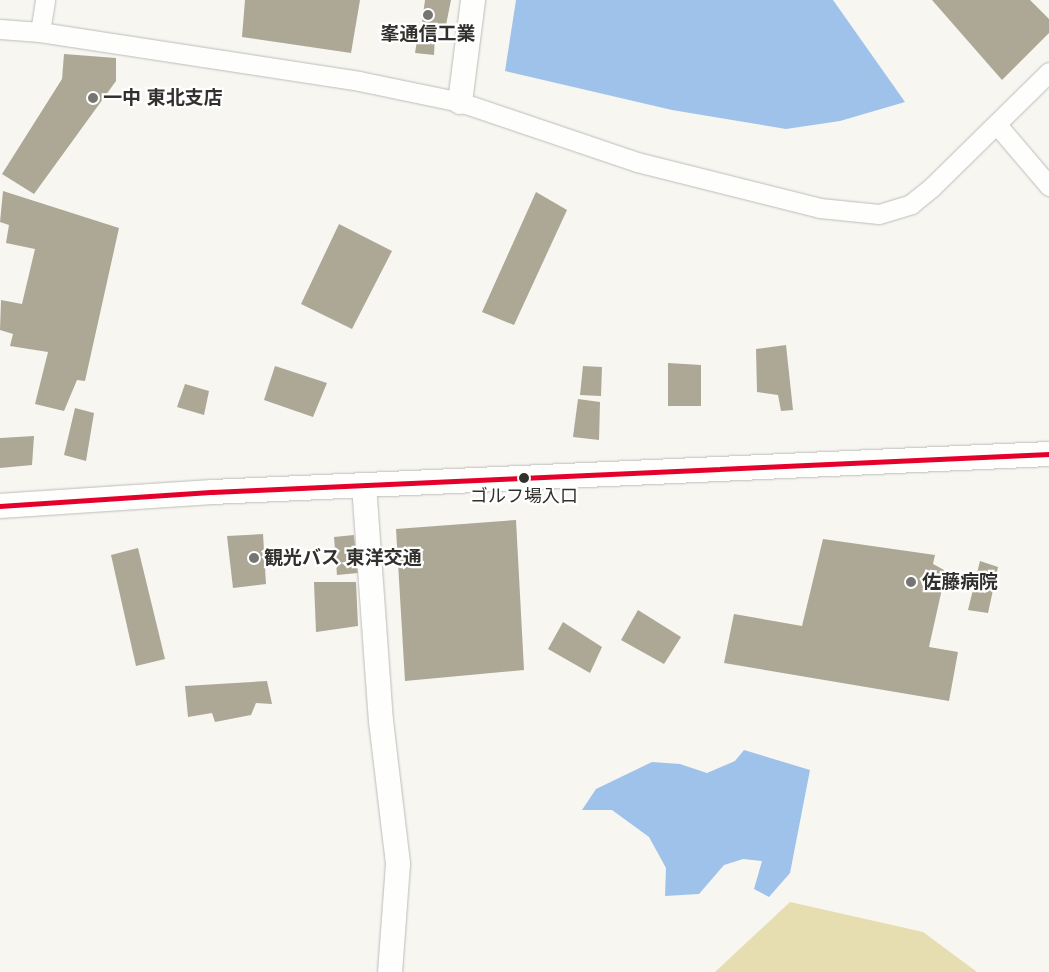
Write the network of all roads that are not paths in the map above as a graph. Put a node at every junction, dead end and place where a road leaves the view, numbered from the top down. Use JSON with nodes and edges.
{"nodes":[{"id":1,"x":45,"y":0,"type":"edge"},
{"id":2,"x":473,"y":0,"type":"edge"},
{"id":3,"x":0,"y":29,"type":"edge"},
{"id":4,"x":40,"y":32,"type":"junction"},
{"id":5,"x":1049,"y":72,"type":"edge"},
{"id":6,"x":460,"y":102,"type":"junction"},
{"id":7,"x":998,"y":126,"type":"junction"},
{"id":8,"x":1049,"y":186,"type":"edge"},
{"id":9,"x":1049,"y":454,"type":"edge"},
{"id":10,"x":364,"y":485,"type":"junction"},
{"id":11,"x":0,"y":506,"type":"edge"},
{"id":12,"x":390,"y":972,"type":"edge"}],
"edges":[{"from":1,"to":4,"type":"street"},
{"from":2,"to":6,"type":"street"},
{"from":3,"to":4,"type":"street"},
{"from":4,"to":6,"type":"street"},
{"from":5,"to":7,"type":"street"},
{"from":6,"to":7,"type":"street"},
{"from":7,"to":8,"type":"street"},
{"from":9,"to":10,"type":"street"},
{"from":10,"to":11,"type":"street"},
{"from":10,"to":12,"type":"street"}]}
